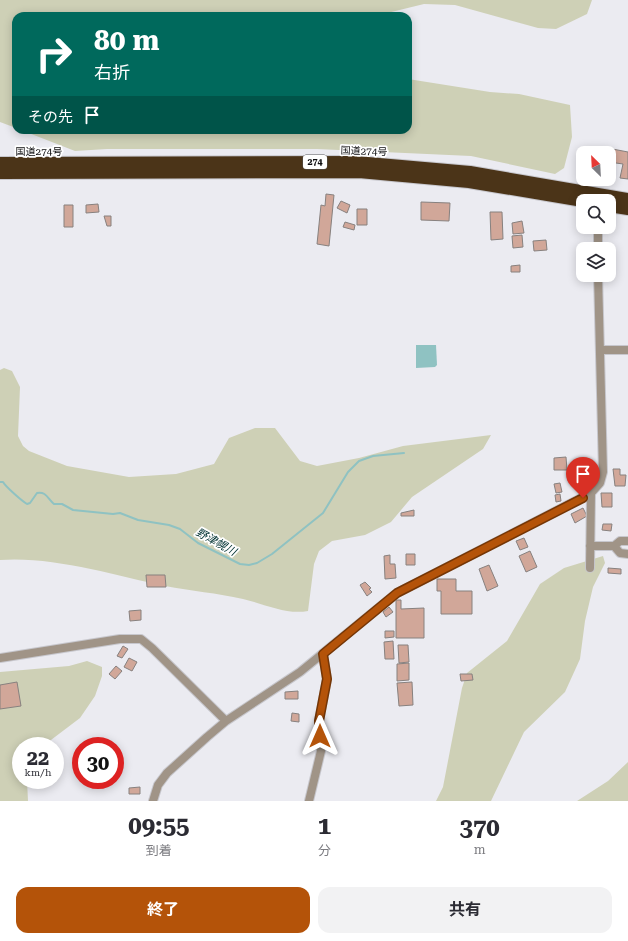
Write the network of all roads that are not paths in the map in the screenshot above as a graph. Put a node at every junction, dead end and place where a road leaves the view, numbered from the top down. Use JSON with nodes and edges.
{"nodes":[{"id":1,"x":0,"y":163,"type":"edge"},
{"id":2,"x":0,"y":173,"type":"edge"},
{"id":3,"x":581,"y":194,"type":"edge"},
{"id":4,"x":616,"y":199,"type":"edge"},
{"id":5,"x":628,"y":199,"type":"edge"},
{"id":6,"x":576,"y":200,"type":"edge"},
{"id":7,"x":616,"y":207,"type":"edge"},
{"id":8,"x":628,"y":209,"type":"edge"},
{"id":9,"x":598,"y":282,"type":"edge"},
{"id":10,"x":600,"y":350,"type":"junction"},
{"id":11,"x":628,"y":350,"type":"edge"},
{"id":12,"x":591,"y":493,"type":"junction"},
{"id":13,"x":628,"y":541,"type":"edge"},
{"id":14,"x":590,"y":546,"type":"junction"},
{"id":15,"x":614,"y":546,"type":"junction"},
{"id":16,"x":628,"y":554,"type":"edge"},
{"id":17,"x":590,"y":568,"type":"dead end"},
{"id":18,"x":323,"y":654,"type":"junction"},
{"id":19,"x":0,"y":658,"type":"edge"},
{"id":20,"x":226,"y":721,"type":"junction"},
{"id":21,"x":153,"y":801,"type":"edge"},
{"id":22,"x":309,"y":801,"type":"edge"}],
"edges":[{"from":1,"to":3,"type":"highway","name":"国道274号","number":"274"},
{"from":2,"to":6,"type":"highway","name":"国道274号","number":"274"},
{"from":4,"to":5,"type":"highway","name":"国道274号","number":"274"},
{"from":7,"to":8,"type":"highway"},
{"from":9,"to":10,"type":"street"},
{"from":10,"to":11,"type":"street"},
{"from":10,"to":12,"type":"street"},
{"from":12,"to":14,"type":"street"},
{"from":12,"to":18,"type":"street"},
{"from":13,"to":15,"type":"street"},
{"from":14,"to":15,"type":"street"},
{"from":14,"to":17,"type":"street"},
{"from":15,"to":16,"type":"street"},
{"from":18,"to":20,"type":"street"},
{"from":18,"to":22,"type":"street"},
{"from":19,"to":20,"type":"street"},
{"from":20,"to":21,"type":"street"}]}
